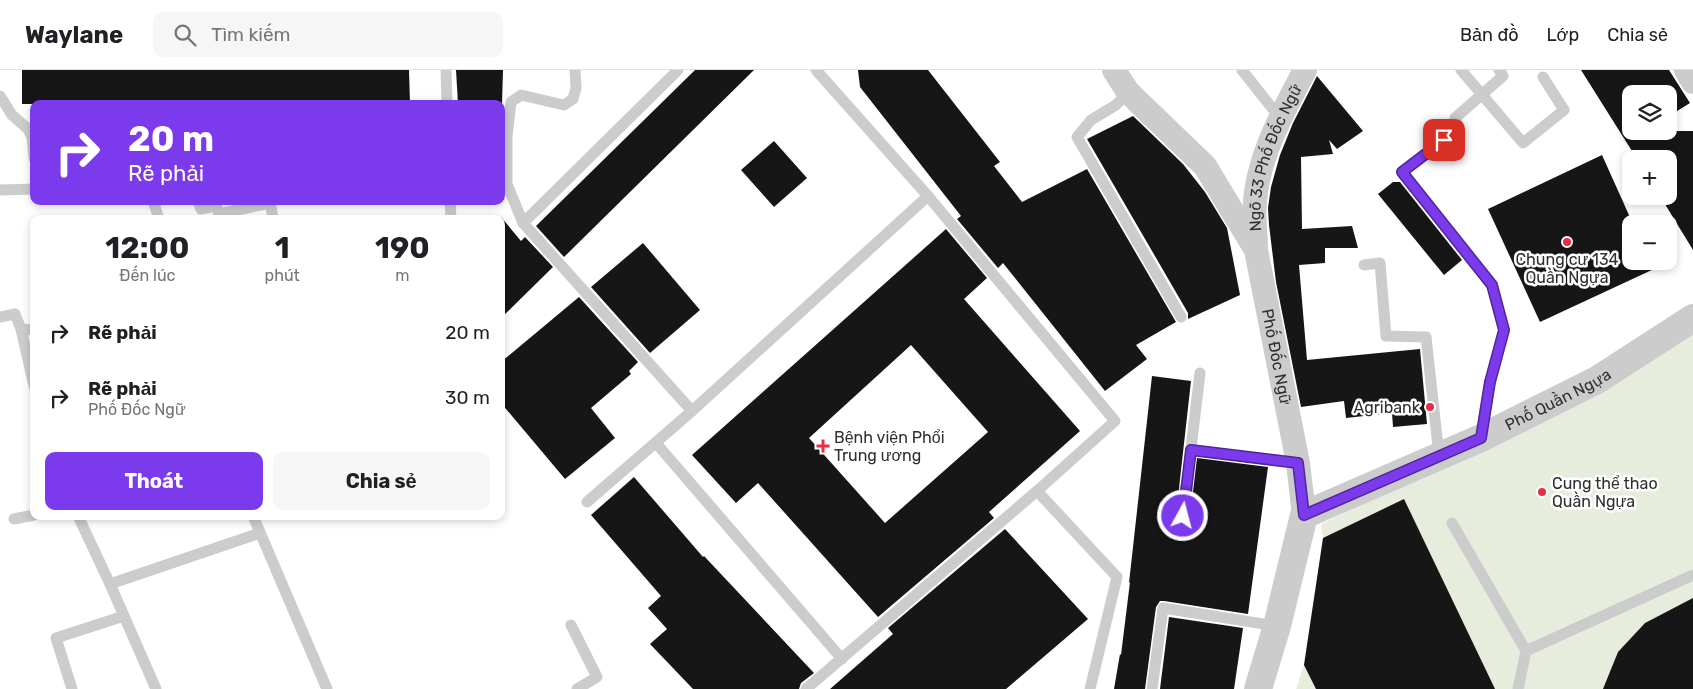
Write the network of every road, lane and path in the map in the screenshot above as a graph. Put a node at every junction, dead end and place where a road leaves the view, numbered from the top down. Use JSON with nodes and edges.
{"nodes":[{"id":1,"x":446,"y":70,"type":"edge"},
{"id":2,"x":575,"y":70,"type":"edge"},
{"id":3,"x":678,"y":70,"type":"edge"},
{"id":4,"x":816,"y":70,"type":"edge"},
{"id":5,"x":1114,"y":70,"type":"edge"},
{"id":6,"x":1242,"y":70,"type":"edge"},
{"id":7,"x":1305,"y":70,"type":"edge"},
{"id":8,"x":1461,"y":70,"type":"edge"},
{"id":9,"x":1499,"y":70,"type":"edge"},
{"id":10,"x":1686,"y":70,"type":"edge"},
{"id":11,"x":1543,"y":77,"type":"dead end"},
{"id":12,"x":1693,"y":82,"type":"edge"},
{"id":13,"x":1128,"y":92,"type":"junction"},
{"id":14,"x":1482,"y":95,"type":"junction"},
{"id":15,"x":0,"y":96,"type":"edge"},
{"id":16,"x":447,"y":100,"type":"edge"},
{"id":17,"x":1280,"y":118,"type":"junction"},
{"id":18,"x":30,"y":133,"type":"edge"},
{"id":19,"x":30,"y":189,"type":"edge"},
{"id":20,"x":0,"y":190,"type":"edge"},
{"id":21,"x":928,"y":196,"type":"junction"},
{"id":22,"x":200,"y":205,"type":"edge"},
{"id":23,"x":262,"y":205,"type":"edge"},
{"id":24,"x":220,"y":215,"type":"edge"},
{"id":25,"x":224,"y":215,"type":"edge"},
{"id":26,"x":523,"y":223,"type":"junction"},
{"id":27,"x":1256,"y":250,"type":"junction"},
{"id":28,"x":1364,"y":265,"type":"dead end"},
{"id":29,"x":0,"y":317,"type":"edge"},
{"id":30,"x":1181,"y":317,"type":"dead end"},
{"id":31,"x":1693,"y":318,"type":"edge"},
{"id":32,"x":21,"y":329,"type":"junction"},
{"id":33,"x":30,"y":330,"type":"edge"},
{"id":34,"x":30,"y":368,"type":"edge"},
{"id":35,"x":1200,"y":373,"type":"dead end"},
{"id":36,"x":692,"y":411,"type":"junction"},
{"id":37,"x":1481,"y":438,"type":"junction"},
{"id":38,"x":656,"y":443,"type":"junction"},
{"id":39,"x":1191,"y":450,"type":"junction"},
{"id":40,"x":1439,"y":456,"type":"junction"},
{"id":41,"x":1298,"y":463,"type":"junction"},
{"id":42,"x":1037,"y":491,"type":"junction"},
{"id":43,"x":587,"y":502,"type":"dead end"},
{"id":44,"x":1304,"y":515,"type":"junction"},
{"id":45,"x":30,"y":516,"type":"edge"},
{"id":46,"x":1183,"y":516,"type":"dead end"},
{"id":47,"x":14,"y":520,"type":"dead end"},
{"id":48,"x":80,"y":520,"type":"edge"},
{"id":49,"x":255,"y":520,"type":"edge"},
{"id":50,"x":1452,"y":523,"type":"dead end"},
{"id":51,"x":260,"y":533,"type":"junction"},
{"id":52,"x":1693,"y":575,"type":"edge"},
{"id":53,"x":110,"y":584,"type":"junction"},
{"id":54,"x":124,"y":616,"type":"junction"},
{"id":55,"x":571,"y":625,"type":"dead end"},
{"id":56,"x":1277,"y":626,"type":"junction"},
{"id":57,"x":1526,"y":651,"type":"junction"},
{"id":58,"x":842,"y":659,"type":"junction"},
{"id":59,"x":72,"y":689,"type":"edge"},
{"id":60,"x":156,"y":689,"type":"edge"},
{"id":61,"x":327,"y":689,"type":"edge"},
{"id":62,"x":577,"y":689,"type":"edge"},
{"id":63,"x":806,"y":689,"type":"edge"},
{"id":64,"x":1090,"y":689,"type":"edge"},
{"id":65,"x":1152,"y":689,"type":"edge"},
{"id":66,"x":1258,"y":689,"type":"edge"},
{"id":67,"x":1518,"y":689,"type":"edge"}],
"edges":[{"from":1,"to":16,"type":"lane"},
{"from":2,"to":26,"type":"lane"},
{"from":3,"to":26,"type":"lane"},
{"from":4,"to":21,"type":"lane"},
{"from":5,"to":13,"type":"street","name":"Phố Đốc Ngữ"},
{"from":6,"to":17,"type":"lane"},
{"from":7,"to":17,"type":"street","name":"Ngõ 33 Phố Đốc Ngữ"},
{"from":8,"to":14,"type":"lane"},
{"from":9,"to":14,"type":"lane"},
{"from":10,"to":12,"type":"street"},
{"from":11,"to":14,"type":"lane"},
{"from":13,"to":27,"type":"street","name":"Phố Đốc Ngữ"},
{"from":13,"to":30,"type":"lane"},
{"from":14,"to":37,"type":"lane"},
{"from":15,"to":18,"type":"lane"},
{"from":17,"to":27,"type":"street","name":"Ngõ 33 Phố Đốc Ngữ"},
{"from":19,"to":20,"type":"lane"},
{"from":21,"to":36,"type":"lane"},
{"from":21,"to":42,"type":"lane"},
{"from":22,"to":24,"type":"lane"},
{"from":23,"to":25,"type":"lane"},
{"from":26,"to":36,"type":"lane"},
{"from":27,"to":41,"type":"street","name":"Phố Đốc Ngữ"},
{"from":28,"to":40,"type":"lane"},
{"from":29,"to":32,"type":"lane"},
{"from":31,"to":37,"type":"street","name":"Phố Quần Ngựa"},
{"from":32,"to":33,"type":"lane"},
{"from":32,"to":34,"type":"lane"},
{"from":35,"to":39,"type":"lane"},
{"from":36,"to":38,"type":"lane"},
{"from":37,"to":40,"type":"street","name":"Phố Quần Ngựa"},
{"from":38,"to":43,"type":"lane"},
{"from":38,"to":58,"type":"lane"},
{"from":39,"to":41,"type":"lane"},
{"from":39,"to":46,"type":"lane"},
{"from":40,"to":44,"type":"street","name":"Phố Quần Ngựa"},
{"from":41,"to":44,"type":"street","name":"Phố Đốc Ngữ"},
{"from":42,"to":58,"type":"lane"},
{"from":42,"to":64,"type":"lane"},
{"from":44,"to":56,"type":"street","name":"Phố Đốc Ngữ"},
{"from":45,"to":47,"type":"lane"},
{"from":48,"to":53,"type":"lane"},
{"from":49,"to":51,"type":"lane"},
{"from":50,"to":57,"type":"lane"},
{"from":51,"to":53,"type":"lane"},
{"from":51,"to":61,"type":"lane"},
{"from":52,"to":57,"type":"lane"},
{"from":53,"to":54,"type":"lane"},
{"from":54,"to":59,"type":"lane"},
{"from":54,"to":60,"type":"lane"},
{"from":55,"to":62,"type":"lane"},
{"from":56,"to":65,"type":"lane"},
{"from":56,"to":66,"type":"street","name":"Phố Đốc Ngữ"},
{"from":57,"to":67,"type":"lane"},
{"from":58,"to":63,"type":"lane"}]}
